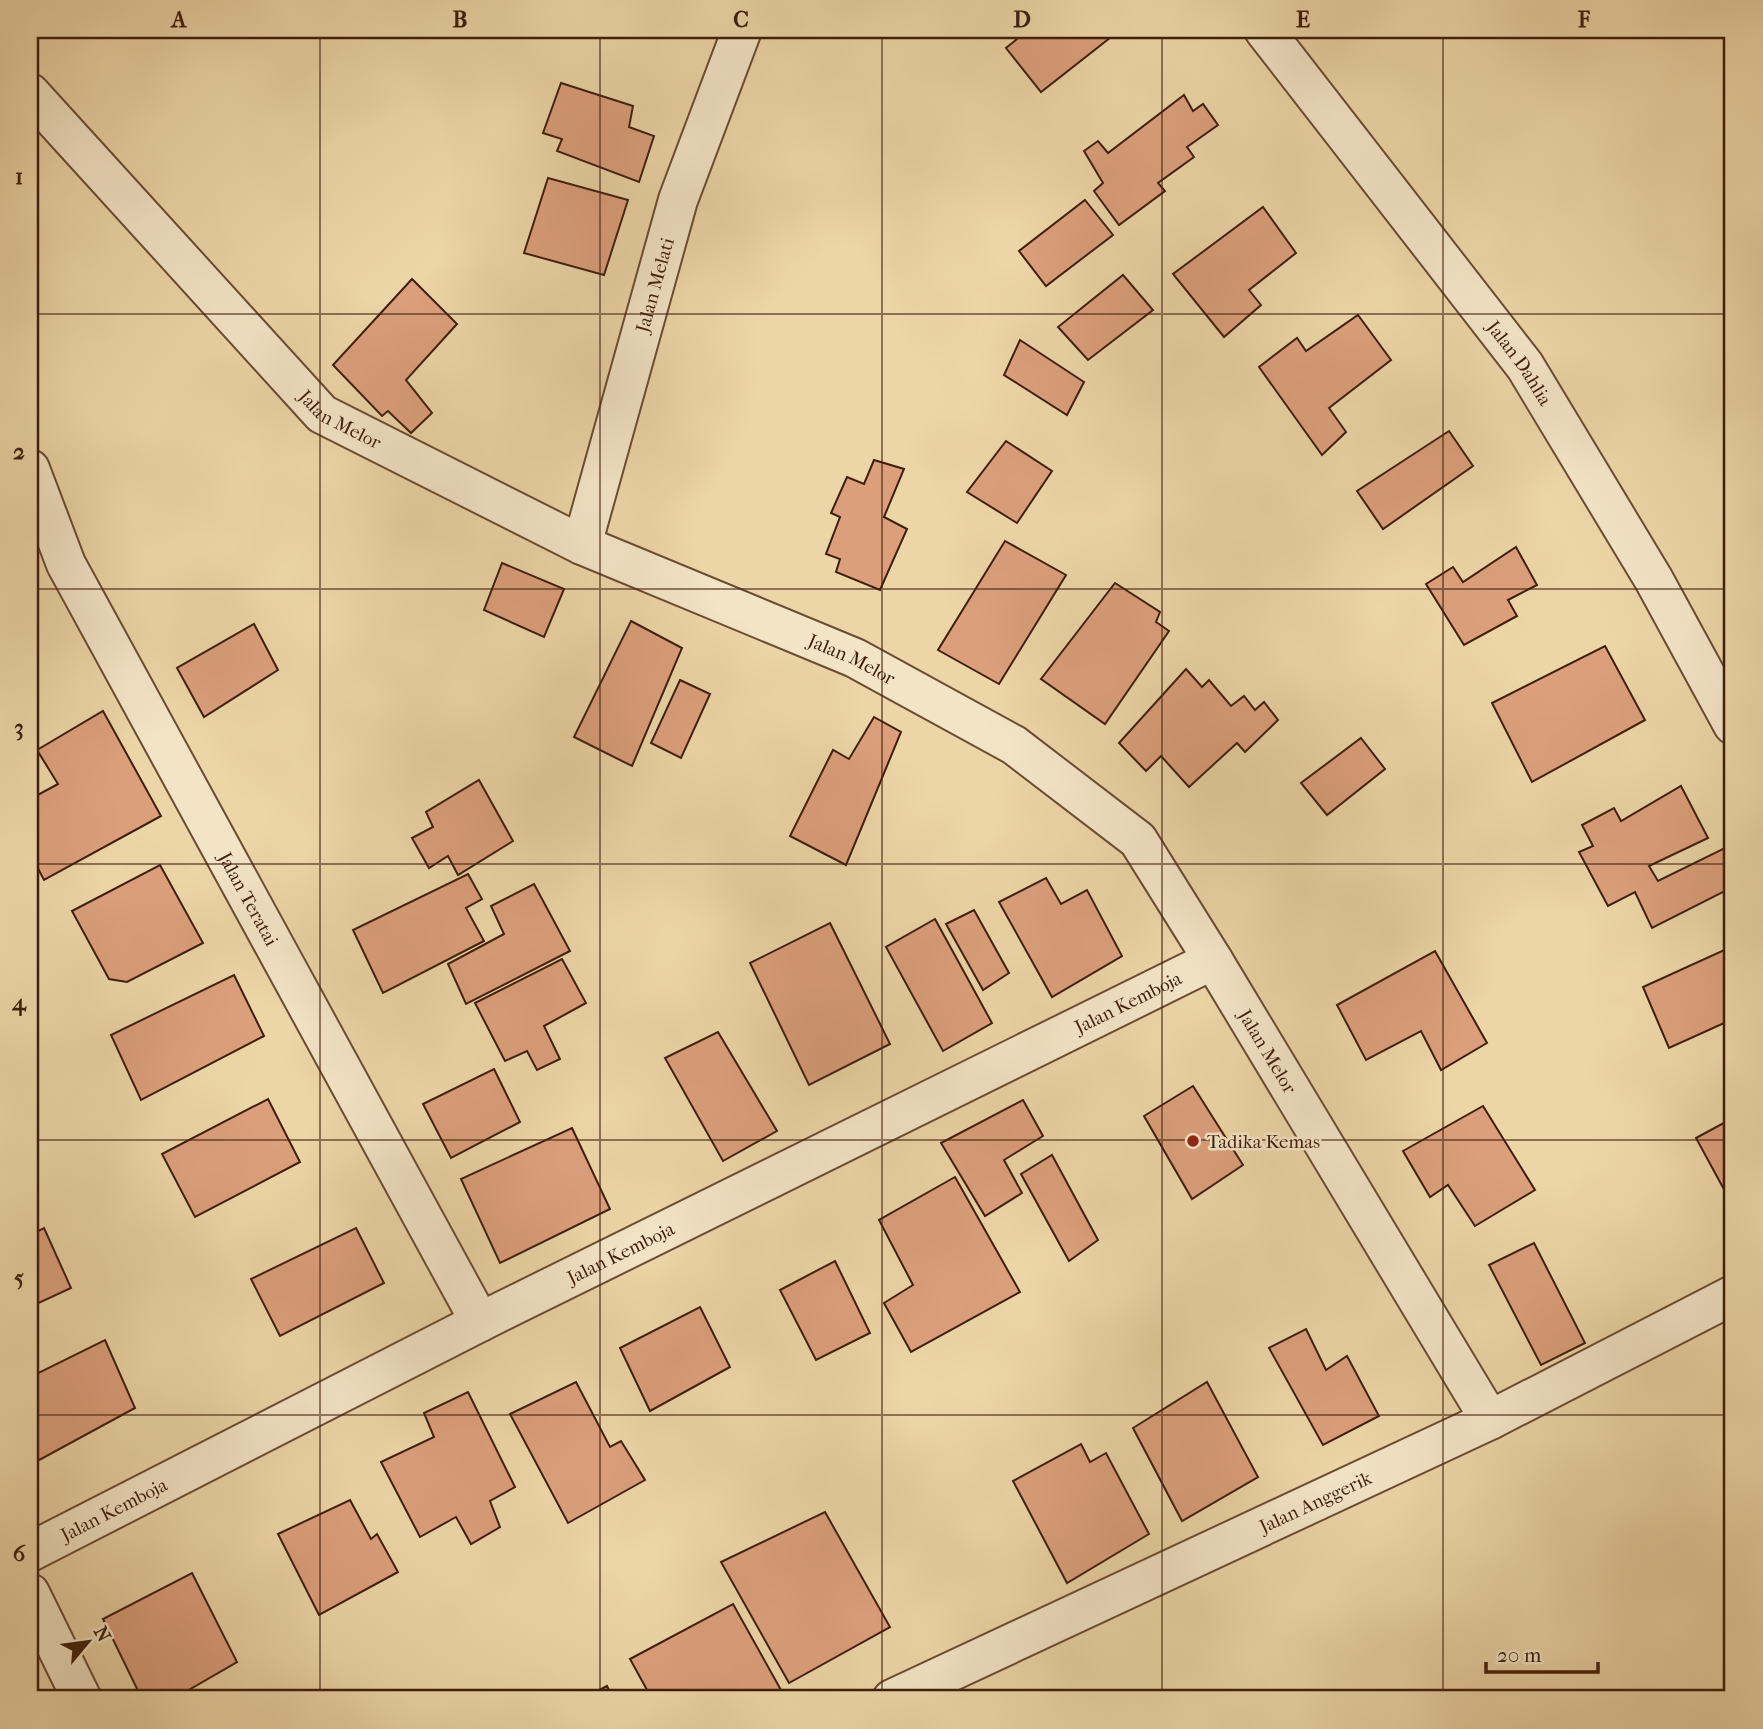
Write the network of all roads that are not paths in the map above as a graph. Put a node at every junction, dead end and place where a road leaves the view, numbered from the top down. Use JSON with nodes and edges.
{"nodes":[{"id":1,"x":742,"y":30,"type":"edge"},
{"id":2,"x":1264,"y":30,"type":"edge"},
{"id":3,"x":30,"y":93,"type":"edge"},
{"id":4,"x":30,"y":469,"type":"edge"},
{"id":5,"x":582,"y":545,"type":"junction"},
{"id":6,"x":1733,"y":725,"type":"edge"},
{"id":7,"x":1213,"y":960,"type":"junction"},
{"id":8,"x":1733,"y":1295,"type":"edge"},
{"id":9,"x":480,"y":1322,"type":"junction"},
{"id":10,"x":1490,"y":1420,"type":"junction"},
{"id":11,"x":30,"y":1552,"type":"edge"},
{"id":12,"x":30,"y":1593,"type":"edge"},
{"id":13,"x":82,"y":1699,"type":"edge"},
{"id":14,"x":892,"y":1699,"type":"edge"}],
"edges":[{"from":1,"to":5,"type":"street","name":"Jalan Melati"},
{"from":2,"to":6,"type":"street","name":"Jalan Dahlia"},
{"from":3,"to":5,"type":"street","name":"Jalan Melor"},
{"from":4,"to":9,"type":"street","name":"Jalan Teratai"},
{"from":5,"to":7,"type":"street","name":"Jalan Melor"},
{"from":7,"to":9,"type":"street","name":"Jalan Kemboja"},
{"from":7,"to":10,"type":"street","name":"Jalan Melor"},
{"from":8,"to":10,"type":"street","name":"Jalan Anggerik"},
{"from":9,"to":11,"type":"street","name":"Jalan Kemboja"},
{"from":10,"to":14,"type":"street","name":"Jalan Anggerik"},
{"from":12,"to":13,"type":"street"}]}
